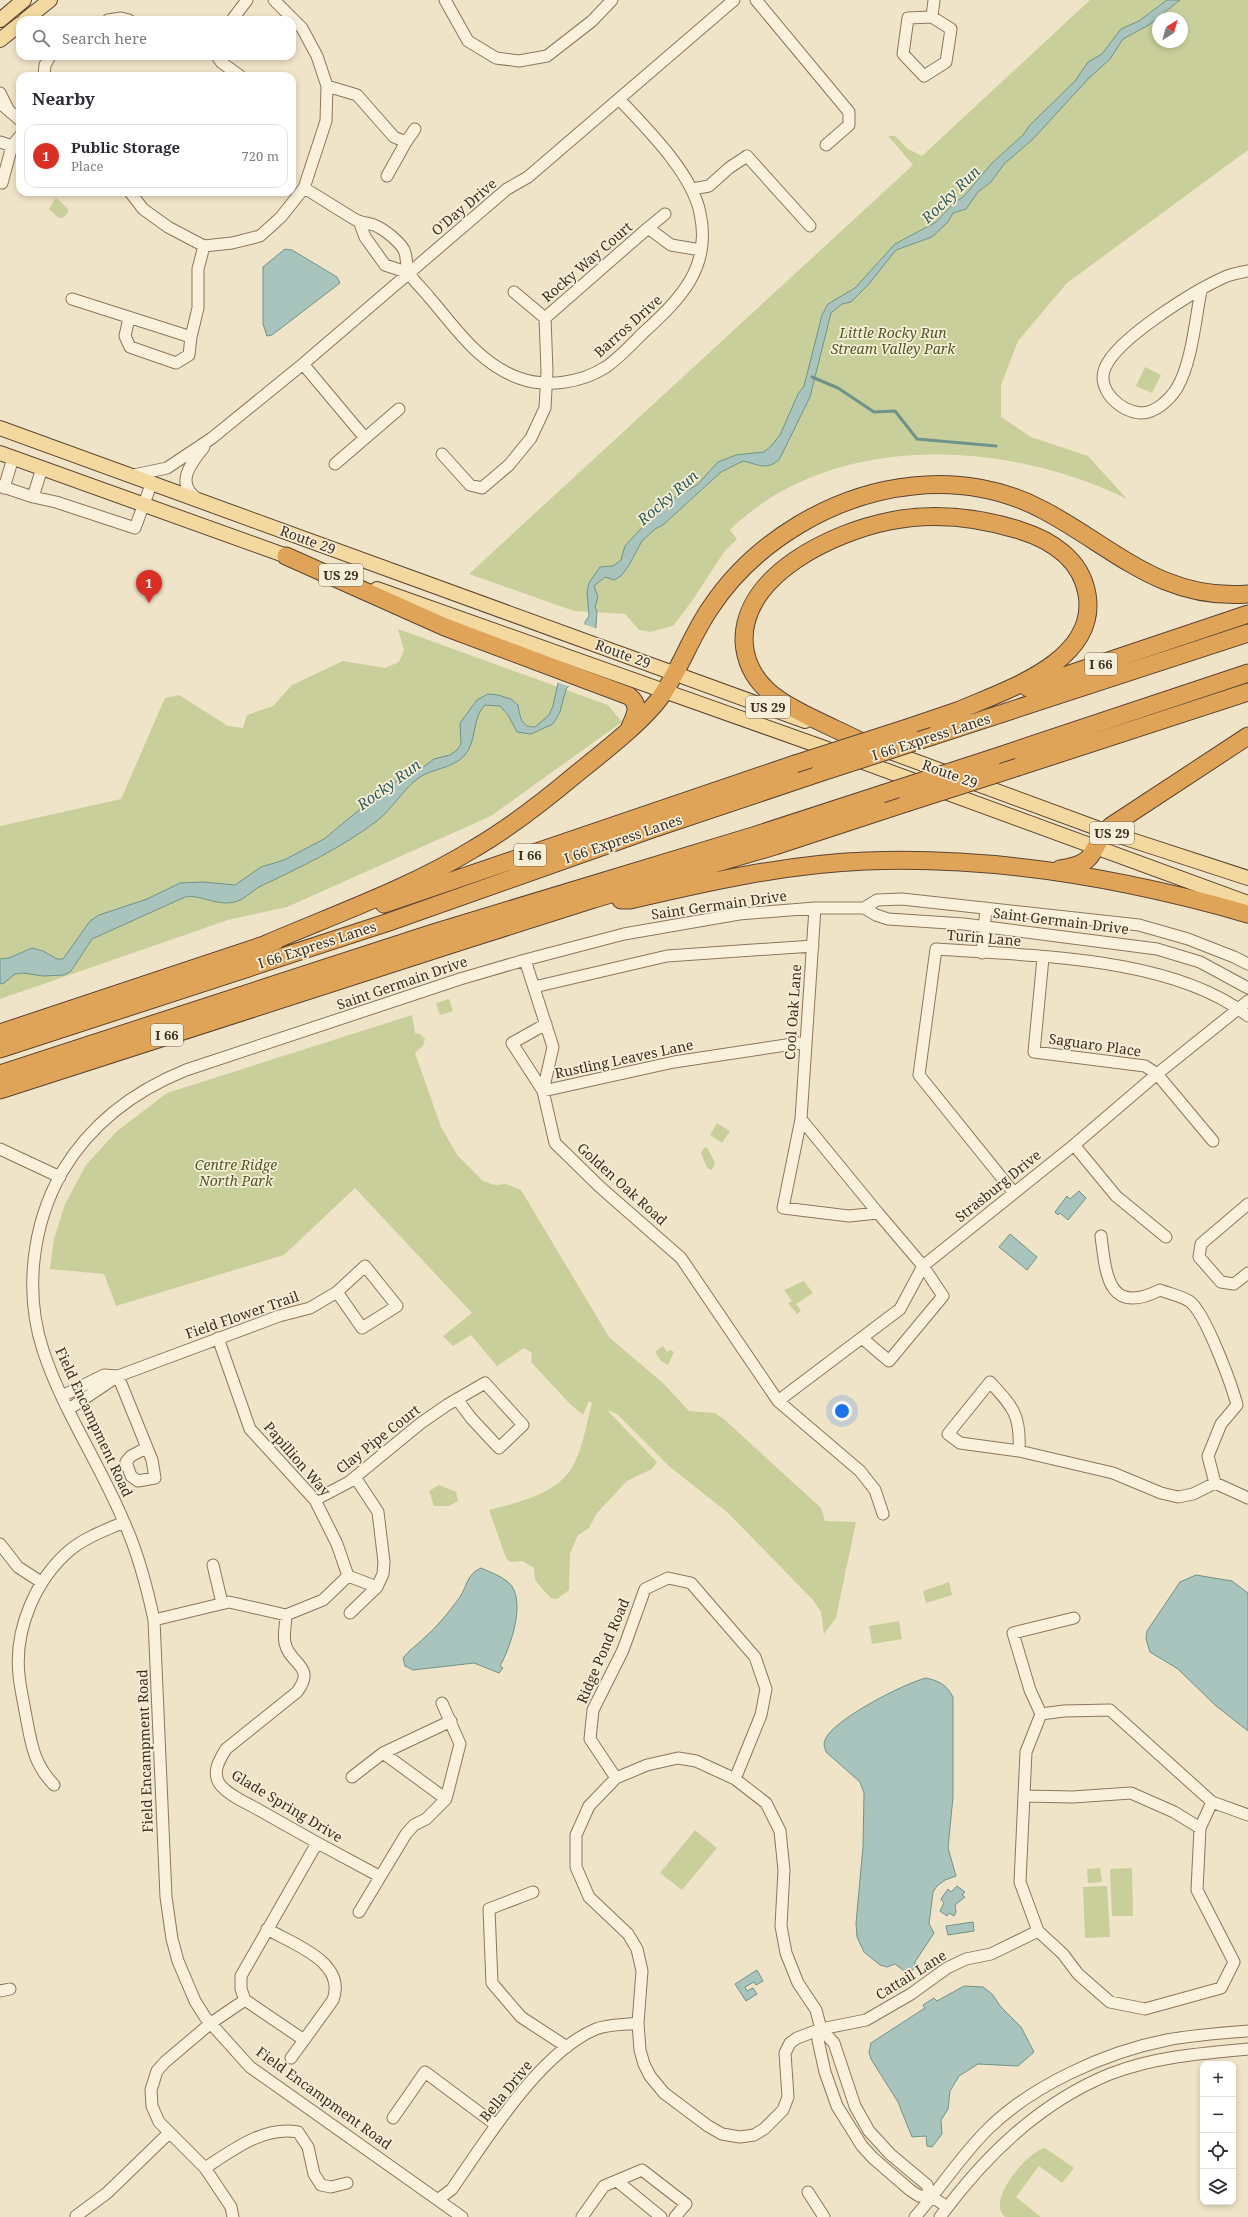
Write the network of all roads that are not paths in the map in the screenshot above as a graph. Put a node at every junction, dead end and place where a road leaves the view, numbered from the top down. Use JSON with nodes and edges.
{"nodes":[{"id":1,"x":24,"y":0,"type":"edge"},
{"id":2,"x":50,"y":0,"type":"edge"},
{"id":3,"x":247,"y":0,"type":"edge"},
{"id":4,"x":274,"y":0,"type":"edge"},
{"id":5,"x":445,"y":0,"type":"edge"},
{"id":6,"x":612,"y":0,"type":"edge"},
{"id":7,"x":734,"y":0,"type":"edge"},
{"id":8,"x":756,"y":0,"type":"edge"},
{"id":9,"x":934,"y":0,"type":"edge"},
{"id":10,"x":30,"y":16,"type":"edge"},
{"id":11,"x":235,"y":16,"type":"edge"},
{"id":12,"x":290,"y":16,"type":"edge"},
{"id":13,"x":932,"y":17,"type":"junction"},
{"id":14,"x":0,"y":20,"type":"edge"},
{"id":15,"x":296,"y":22,"type":"edge"},
{"id":16,"x":16,"y":27,"type":"edge"},
{"id":17,"x":0,"y":40,"type":"edge"},
{"id":18,"x":48,"y":60,"type":"edge"},
{"id":19,"x":220,"y":60,"type":"edge"},
{"id":20,"x":44,"y":72,"type":"edge"},
{"id":21,"x":235,"y":72,"type":"edge"},
{"id":22,"x":327,"y":86,"type":"junction"},
{"id":23,"x":0,"y":92,"type":"edge"},
{"id":24,"x":619,"y":99,"type":"junction"},
{"id":25,"x":0,"y":103,"type":"edge"},
{"id":26,"x":9,"y":111,"type":"junction"},
{"id":27,"x":16,"y":117,"type":"edge"},
{"id":28,"x":415,"y":129,"type":"dead end"},
{"id":29,"x":16,"y":141,"type":"edge"},
{"id":30,"x":0,"y":142,"type":"edge"},
{"id":31,"x":406,"y":142,"type":"junction"},
{"id":32,"x":12,"y":146,"type":"junction"},
{"id":33,"x":826,"y":146,"type":"dead end"},
{"id":34,"x":387,"y":176,"type":"dead end"},
{"id":35,"x":2,"y":183,"type":"dead end"},
{"id":36,"x":304,"y":188,"type":"junction"},
{"id":37,"x":692,"y":189,"type":"junction"},
{"id":38,"x":133,"y":196,"type":"edge"},
{"id":39,"x":665,"y":214,"type":"dead end"},
{"id":40,"x":359,"y":221,"type":"junction"},
{"id":41,"x":810,"y":226,"type":"dead end"},
{"id":42,"x":648,"y":228,"type":"junction"},
{"id":43,"x":204,"y":246,"type":"junction"},
{"id":44,"x":701,"y":250,"type":"junction"},
{"id":45,"x":1248,"y":271,"type":"edge"},
{"id":46,"x":409,"y":273,"type":"junction"},
{"id":47,"x":1201,"y":291,"type":"junction"},
{"id":48,"x":514,"y":292,"type":"dead end"},
{"id":49,"x":72,"y":299,"type":"dead end"},
{"id":50,"x":129,"y":318,"type":"junction"},
{"id":51,"x":545,"y":318,"type":"junction"},
{"id":52,"x":191,"y":337,"type":"junction"},
{"id":53,"x":303,"y":364,"type":"junction"},
{"id":54,"x":546,"y":383,"type":"junction"},
{"id":55,"x":399,"y":409,"type":"dead end"},
{"id":56,"x":0,"y":428,"type":"edge"},
{"id":57,"x":212,"y":438,"type":"junction"},
{"id":58,"x":365,"y":438,"type":"junction"},
{"id":59,"x":0,"y":453,"type":"edge"},
{"id":60,"x":442,"y":454,"type":"dead end"},
{"id":61,"x":13,"y":458,"type":"junction"},
{"id":62,"x":335,"y":464,"type":"dead end"},
{"id":63,"x":42,"y":468,"type":"junction"},
{"id":64,"x":134,"y":475,"type":"junction"},
{"id":65,"x":152,"y":482,"type":"junction"},
{"id":66,"x":2,"y":487,"type":"edge"},
{"id":67,"x":33,"y":498,"type":"junction"},
{"id":68,"x":199,"y":500,"type":"junction"},
{"id":69,"x":144,"y":505,"type":"junction"},
{"id":70,"x":286,"y":556,"type":"joint"},
{"id":71,"x":1248,"y":594,"type":"edge"},
{"id":72,"x":1248,"y":614,"type":"edge"},
{"id":73,"x":1248,"y":634,"type":"edge"},
{"id":74,"x":675,"y":673,"type":"junction"},
{"id":75,"x":1248,"y":673,"type":"edge"},
{"id":76,"x":598,"y":676,"type":"junction"},
{"id":77,"x":664,"y":692,"type":"junction"},
{"id":78,"x":1248,"y":692,"type":"edge"},
{"id":79,"x":953,"y":712,"type":"junction"},
{"id":80,"x":630,"y":727,"type":"junction"},
{"id":81,"x":1248,"y":736,"type":"edge"},
{"id":82,"x":860,"y":741,"type":"junction"},
{"id":83,"x":1106,"y":831,"type":"junction"},
{"id":84,"x":1097,"y":847,"type":"junction"},
{"id":85,"x":1050,"y":870,"type":"junction"},
{"id":86,"x":1181,"y":878,"type":"junction"},
{"id":87,"x":1248,"y":878,"type":"edge"},
{"id":88,"x":1248,"y":894,"type":"edge"},
{"id":89,"x":594,"y":899,"type":"junction"},
{"id":90,"x":1248,"y":903,"type":"edge"},
{"id":91,"x":815,"y":908,"type":"junction"},
{"id":92,"x":864,"y":908,"type":"junction"},
{"id":93,"x":986,"y":908,"type":"junction"},
{"id":94,"x":1248,"y":914,"type":"edge"},
{"id":95,"x":984,"y":926,"type":"junction"},
{"id":96,"x":266,"y":944,"type":"junction"},
{"id":97,"x":813,"y":946,"type":"junction"},
{"id":98,"x":982,"y":952,"type":"junction"},
{"id":99,"x":1043,"y":958,"type":"junction"},
{"id":100,"x":524,"y":960,"type":"junction"},
{"id":101,"x":1248,"y":964,"type":"edge"},
{"id":102,"x":534,"y":987,"type":"junction"},
{"id":103,"x":1248,"y":988,"type":"edge"},
{"id":104,"x":1248,"y":1001,"type":"edge"},
{"id":105,"x":1244,"y":1013,"type":"edge"},
{"id":106,"x":546,"y":1024,"type":"junction"},
{"id":107,"x":0,"y":1033,"type":"edge"},
{"id":108,"x":806,"y":1042,"type":"junction"},
{"id":109,"x":0,"y":1050,"type":"edge"},
{"id":110,"x":0,"y":1074,"type":"edge"},
{"id":111,"x":1157,"y":1074,"type":"junction"},
{"id":112,"x":0,"y":1090,"type":"edge"},
{"id":113,"x":543,"y":1091,"type":"junction"},
{"id":114,"x":801,"y":1119,"type":"junction"},
{"id":115,"x":1213,"y":1141,"type":"dead end"},
{"id":116,"x":1074,"y":1145,"type":"junction"},
{"id":117,"x":0,"y":1149,"type":"edge"},
{"id":118,"x":60,"y":1177,"type":"junction"},
{"id":119,"x":1014,"y":1193,"type":"junction"},
{"id":120,"x":1248,"y":1204,"type":"edge"},
{"id":121,"x":878,"y":1213,"type":"junction"},
{"id":122,"x":1101,"y":1236,"type":"dead end"},
{"id":123,"x":1166,"y":1237,"type":"dead end"},
{"id":124,"x":923,"y":1266,"type":"junction"},
{"id":125,"x":1248,"y":1273,"type":"edge"},
{"id":126,"x":337,"y":1292,"type":"junction"},
{"id":127,"x":218,"y":1338,"type":"junction"},
{"id":128,"x":862,"y":1338,"type":"junction"},
{"id":129,"x":118,"y":1376,"type":"junction"},
{"id":130,"x":62,"y":1396,"type":"junction"},
{"id":131,"x":457,"y":1399,"type":"junction"},
{"id":132,"x":778,"y":1401,"type":"junction"},
{"id":133,"x":69,"y":1409,"type":"junction"},
{"id":134,"x":146,"y":1448,"type":"dead end"},
{"id":135,"x":1019,"y":1451,"type":"junction"},
{"id":136,"x":355,"y":1477,"type":"junction"},
{"id":137,"x":1215,"y":1483,"type":"junction"},
{"id":138,"x":1248,"y":1498,"type":"edge"},
{"id":139,"x":315,"y":1500,"type":"junction"},
{"id":140,"x":884,"y":1514,"type":"dead end"},
{"id":141,"x":124,"y":1522,"type":"junction"},
{"id":142,"x":0,"y":1544,"type":"edge"},
{"id":143,"x":213,"y":1565,"type":"dead end"},
{"id":144,"x":348,"y":1576,"type":"junction"},
{"id":145,"x":41,"y":1582,"type":"junction"},
{"id":146,"x":377,"y":1587,"type":"junction"},
{"id":147,"x":222,"y":1603,"type":"junction"},
{"id":148,"x":350,"y":1613,"type":"dead end"},
{"id":149,"x":286,"y":1615,"type":"junction"},
{"id":150,"x":1074,"y":1618,"type":"dead end"},
{"id":151,"x":154,"y":1620,"type":"junction"},
{"id":152,"x":442,"y":1703,"type":"dead end"},
{"id":153,"x":1041,"y":1714,"type":"junction"},
{"id":154,"x":450,"y":1721,"type":"junction"},
{"id":155,"x":383,"y":1753,"type":"junction"},
{"id":156,"x":352,"y":1777,"type":"dead end"},
{"id":157,"x":616,"y":1778,"type":"junction"},
{"id":158,"x":734,"y":1779,"type":"junction"},
{"id":159,"x":54,"y":1785,"type":"dead end"},
{"id":160,"x":1025,"y":1796,"type":"junction"},
{"id":161,"x":446,"y":1799,"type":"junction"},
{"id":162,"x":1212,"y":1802,"type":"junction"},
{"id":163,"x":1248,"y":1815,"type":"edge"},
{"id":164,"x":1200,"y":1828,"type":"junction"},
{"id":165,"x":317,"y":1844,"type":"junction"},
{"id":166,"x":379,"y":1876,"type":"junction"},
{"id":167,"x":533,"y":1892,"type":"dead end"},
{"id":168,"x":359,"y":1912,"type":"dead end"},
{"id":169,"x":267,"y":1929,"type":"junction"},
{"id":170,"x":1038,"y":1932,"type":"junction"},
{"id":171,"x":245,"y":2000,"type":"junction"},
{"id":172,"x":211,"y":2023,"type":"junction"},
{"id":173,"x":638,"y":2024,"type":"junction"},
{"id":174,"x":821,"y":2029,"type":"junction"},
{"id":175,"x":1248,"y":2031,"type":"edge"},
{"id":176,"x":304,"y":2040,"type":"junction"},
{"id":177,"x":568,"y":2047,"type":"junction"},
{"id":178,"x":1248,"y":2049,"type":"edge"},
{"id":179,"x":291,"y":2058,"type":"dead end"},
{"id":180,"x":393,"y":2118,"type":"dead end"},
{"id":181,"x":496,"y":2125,"type":"junction"},
{"id":182,"x":169,"y":2133,"type":"junction"},
{"id":183,"x":206,"y":2168,"type":"junction"},
{"id":184,"x":617,"y":2181,"type":"junction"},
{"id":185,"x":347,"y":2183,"type":"dead end"},
{"id":186,"x":808,"y":2192,"type":"dead end"},
{"id":187,"x":931,"y":2196,"type":"junction"},
{"id":188,"x":439,"y":2199,"type":"junction"},
{"id":189,"x":947,"y":2207,"type":"junction"},
{"id":190,"x":76,"y":2216,"type":"dead end"},
{"id":191,"x":233,"y":2217,"type":"edge"},
{"id":192,"x":462,"y":2217,"type":"edge"},
{"id":193,"x":582,"y":2217,"type":"edge"},
{"id":194,"x":661,"y":2217,"type":"edge"},
{"id":195,"x":675,"y":2217,"type":"edge"},
{"id":196,"x":824,"y":2217,"type":"edge"},
{"id":197,"x":916,"y":2217,"type":"edge"},
{"id":198,"x":940,"y":2217,"type":"edge"}],
"edges":[{"from":1,"to":14,"type":"main road"},
{"from":2,"to":10,"type":"main road"},
{"from":3,"to":11,"type":"street"},
{"from":4,"to":12,"type":"street"},
{"from":5,"to":6,"type":"street"},
{"from":7,"to":24,"type":"street","name":"O'Day Drive"},
{"from":8,"to":33,"type":"street"},
{"from":9,"to":13,"type":"street"},
{"from":13,"to":13,"type":"street"},
{"from":15,"to":22,"type":"street"},
{"from":16,"to":17,"type":"main road"},
{"from":18,"to":20,"type":"street"},
{"from":19,"to":21,"type":"street"},
{"from":22,"to":31,"type":"street"},
{"from":22,"to":36,"type":"street"},
{"from":23,"to":26,"type":"street"},
{"from":24,"to":37,"type":"street","name":"Barros Drive"},
{"from":24,"to":46,"type":"street","name":"O'Day Drive"},
{"from":25,"to":26,"type":"street"},
{"from":26,"to":27,"type":"street"},
{"from":28,"to":31,"type":"street"},
{"from":29,"to":32,"type":"street"},
{"from":30,"to":32,"type":"street"},
{"from":31,"to":34,"type":"street"},
{"from":32,"to":35,"type":"street"},
{"from":36,"to":40,"type":"street"},
{"from":36,"to":43,"type":"street"},
{"from":37,"to":41,"type":"street"},
{"from":37,"to":44,"type":"street","name":"Barros Drive"},
{"from":38,"to":43,"type":"street"},
{"from":39,"to":42,"type":"street","name":"Rocky Way Court"},
{"from":40,"to":46,"type":"street"},
{"from":40,"to":46,"type":"street"},
{"from":42,"to":44,"type":"street","name":"Rocky Way Court"},
{"from":42,"to":51,"type":"street","name":"Rocky Way Court"},
{"from":43,"to":52,"type":"street"},
{"from":44,"to":54,"type":"street","name":"Barros Drive"},
{"from":45,"to":47,"type":"street"},
{"from":46,"to":53,"type":"street","name":"O'Day Drive"},
{"from":46,"to":54,"type":"street","name":"Barros Drive"},
{"from":47,"to":47,"type":"street"},
{"from":48,"to":51,"type":"street","name":"Rocky Way Court"},
{"from":49,"to":50,"type":"street"},
{"from":50,"to":52,"type":"street"},
{"from":50,"to":52,"type":"street"},
{"from":51,"to":54,"type":"street","name":"Rocky Way Court"},
{"from":53,"to":57,"type":"street","name":"O'Day Drive"},
{"from":53,"to":58,"type":"street"},
{"from":54,"to":60,"type":"street","name":"Rocky Way Court"},
{"from":55,"to":58,"type":"street"},
{"from":56,"to":64,"type":"main road","name":"Route 29","number":"US 29"},
{"from":57,"to":64,"type":"street","name":"O'Day Drive"},
{"from":57,"to":68,"type":"street","name":"O'Day Drive"},
{"from":58,"to":62,"type":"street"},
{"from":59,"to":61,"type":"main road","name":"Route 29"},
{"from":61,"to":63,"type":"main road","name":"Route 29"},
{"from":61,"to":66,"type":"street"},
{"from":63,"to":67,"type":"street"},
{"from":63,"to":69,"type":"main road","name":"Route 29"},
{"from":64,"to":65,"type":"main road","name":"Route 29","number":"US 29"},
{"from":65,"to":68,"type":"main road","name":"Route 29","number":"US 29"},
{"from":65,"to":69,"type":"street"},
{"from":66,"to":67,"type":"street"},
{"from":67,"to":69,"type":"street"},
{"from":68,"to":74,"type":"main road","name":"Route 29","number":"US 29"},
{"from":69,"to":70,"type":"main road","name":"Route 29"},
{"from":70,"to":76,"type":"highway"},
{"from":71,"to":74,"type":"highway"},
{"from":72,"to":79,"type":"highway","number":"I 66"},
{"from":73,"to":109,"type":"highway","name":"I 66 Express Lanes","bridge":true},
{"from":74,"to":77,"type":"highway"},
{"from":74,"to":82,"type":"main road","name":"Route 29","number":"US 29"},
{"from":75,"to":110,"type":"highway","name":"I 66 Express Lanes","bridge":true},
{"from":76,"to":77,"type":"main road","name":"Route 29","number":"US 29"},
{"from":76,"to":80,"type":"highway"},
{"from":77,"to":80,"type":"highway"},
{"from":77,"to":84,"type":"main road","name":"Route 29","number":"US 29"},
{"from":78,"to":89,"type":"highway","number":"I 66","bridge":true},
{"from":79,"to":82,"type":"highway"},
{"from":79,"to":96,"type":"highway","number":"I 66","bridge":true},
{"from":80,"to":96,"type":"highway"},
{"from":81,"to":83,"type":"highway"},
{"from":82,"to":83,"type":"main road","name":"Route 29","number":"US 29"},
{"from":83,"to":84,"type":"highway"},
{"from":83,"to":87,"type":"main road","name":"Route 29","number":"US 29"},
{"from":84,"to":85,"type":"highway"},
{"from":84,"to":86,"type":"main road","name":"Route 29","number":"US 29"},
{"from":85,"to":89,"type":"highway"},
{"from":85,"to":94,"type":"highway"},
{"from":86,"to":88,"type":"main road"},
{"from":86,"to":90,"type":"main road","name":"Route 29","number":"US 29"},
{"from":89,"to":112,"type":"highway","number":"I 66"},
{"from":91,"to":92,"type":"street","name":"Saint Germain Drive"},
{"from":91,"to":97,"type":"street","name":"Cool Oak Lane"},
{"from":91,"to":100,"type":"street","name":"Saint Germain Drive"},
{"from":92,"to":93,"type":"street","name":"Saint Germain Drive"},
{"from":92,"to":95,"type":"street","name":"Saint Germain Drive"},
{"from":93,"to":95,"type":"street"},
{"from":93,"to":101,"type":"street","name":"Saint Germain Drive"},
{"from":95,"to":98,"type":"street"},
{"from":95,"to":103,"type":"street","name":"Saint Germain Drive"},
{"from":96,"to":107,"type":"highway","number":"I 66"},
{"from":97,"to":102,"type":"street"},
{"from":97,"to":108,"type":"street","name":"Cool Oak Lane"},
{"from":98,"to":99,"type":"street","name":"Turin Lane"},
{"from":98,"to":119,"type":"street","name":"Turin Lane"},
{"from":99,"to":105,"type":"street","name":"Turin Lane"},
{"from":99,"to":111,"type":"street","name":"Saguaro Place"},
{"from":100,"to":102,"type":"street","name":"Golden Oak Road"},
{"from":100,"to":118,"type":"street","name":"Saint Germain Drive"},
{"from":102,"to":106,"type":"street","name":"Golden Oak Road"},
{"from":104,"to":105,"type":"street","name":"Strasburg Drive"},
{"from":105,"to":111,"type":"street","name":"Strasburg Drive"},
{"from":106,"to":113,"type":"street","name":"Golden Oak Road"},
{"from":106,"to":113,"type":"street","name":"Rustling Leaves Lane"},
{"from":108,"to":113,"type":"street","name":"Rustling Leaves Lane"},
{"from":108,"to":114,"type":"street","name":"Cool Oak Lane"},
{"from":111,"to":115,"type":"street","name":"Saguaro Place"},
{"from":111,"to":116,"type":"street","name":"Strasburg Drive"},
{"from":113,"to":132,"type":"street","name":"Golden Oak Road"},
{"from":114,"to":121,"type":"street"},
{"from":114,"to":121,"type":"street","name":"Cool Oak Lane"},
{"from":116,"to":119,"type":"street","name":"Strasburg Drive"},
{"from":116,"to":123,"type":"street"},
{"from":117,"to":118,"type":"street"},
{"from":118,"to":130,"type":"street","name":"Field Encampment Road"},
{"from":119,"to":124,"type":"street","name":"Strasburg Drive"},
{"from":120,"to":125,"type":"street"},
{"from":121,"to":124,"type":"street"},
{"from":122,"to":137,"type":"street"},
{"from":124,"to":128,"type":"street","name":"Strasburg Drive"},
{"from":124,"to":128,"type":"street"},
{"from":126,"to":126,"type":"street","name":"Field Flower Trail"},
{"from":126,"to":127,"type":"street","name":"Field Flower Trail"},
{"from":127,"to":129,"type":"street","name":"Field Flower Trail"},
{"from":127,"to":139,"type":"street","name":"Papillion Way"},
{"from":128,"to":132,"type":"street","name":"Strasburg Drive"},
{"from":129,"to":130,"type":"street","name":"Field Flower Trail"},
{"from":129,"to":133,"type":"street","name":"Field Flower Trail"},
{"from":129,"to":134,"type":"street"},
{"from":130,"to":133,"type":"street","name":"Field Encampment Road"},
{"from":131,"to":131,"type":"street","name":"Clay Pipe Court"},
{"from":131,"to":136,"type":"street","name":"Clay Pipe Court"},
{"from":132,"to":140,"type":"street","name":"Golden Oak Road"},
{"from":133,"to":141,"type":"street","name":"Field Encampment Road"},
{"from":135,"to":135,"type":"street"},
{"from":135,"to":137,"type":"street"},
{"from":136,"to":139,"type":"street","name":"Clay Pipe Court"},
{"from":136,"to":146,"type":"street"},
{"from":137,"to":138,"type":"street"},
{"from":139,"to":144,"type":"street","name":"Papillion Way"},
{"from":141,"to":145,"type":"street"},
{"from":141,"to":151,"type":"street","name":"Field Encampment Road"},
{"from":142,"to":145,"type":"street"},
{"from":143,"to":147,"type":"street"},
{"from":144,"to":146,"type":"street"},
{"from":144,"to":149,"type":"street"},
{"from":145,"to":159,"type":"street"},
{"from":146,"to":148,"type":"street"},
{"from":147,"to":149,"type":"street"},
{"from":147,"to":151,"type":"street"},
{"from":149,"to":165,"type":"street","name":"Glade Spring Drive"},
{"from":150,"to":153,"type":"street"},
{"from":151,"to":172,"type":"street","name":"Field Encampment Road"},
{"from":152,"to":154,"type":"street"},
{"from":153,"to":160,"type":"street"},
{"from":153,"to":162,"type":"street"},
{"from":154,"to":155,"type":"street"},
{"from":154,"to":161,"type":"street"},
{"from":155,"to":156,"type":"street"},
{"from":155,"to":161,"type":"street"},
{"from":157,"to":158,"type":"street"},
{"from":157,"to":158,"type":"street","name":"Ridge Pond Road"},
{"from":157,"to":173,"type":"street","name":"Cattail Lane"},
{"from":158,"to":174,"type":"street"},
{"from":160,"to":164,"type":"street"},
{"from":160,"to":170,"type":"street"},
{"from":161,"to":166,"type":"street"},
{"from":162,"to":163,"type":"street"},
{"from":162,"to":164,"type":"street"},
{"from":164,"to":170,"type":"street"},
{"from":165,"to":166,"type":"street","name":"Glade Spring Drive"},
{"from":165,"to":169,"type":"street"},
{"from":166,"to":168,"type":"street"},
{"from":167,"to":177,"type":"street"},
{"from":169,"to":171,"type":"street"},
{"from":169,"to":176,"type":"street"},
{"from":170,"to":174,"type":"street","name":"Cattail Lane"},
{"from":171,"to":172,"type":"street"},
{"from":171,"to":176,"type":"street"},
{"from":172,"to":182,"type":"street"},
{"from":172,"to":188,"type":"street","name":"Field Encampment Road"},
{"from":173,"to":174,"type":"street","name":"Cattail Lane"},
{"from":173,"to":177,"type":"street","name":"Bella Drive"},
{"from":174,"to":187,"type":"street"},
{"from":174,"to":187,"type":"street"},
{"from":175,"to":187,"type":"street"},
{"from":176,"to":179,"type":"street"},
{"from":177,"to":181,"type":"street","name":"Bella Drive"},
{"from":178,"to":189,"type":"street"},
{"from":180,"to":181,"type":"street"},
{"from":181,"to":188,"type":"street","name":"Bella Drive"},
{"from":182,"to":183,"type":"street"},
{"from":182,"to":190,"type":"street"},
{"from":183,"to":185,"type":"street"},
{"from":183,"to":191,"type":"street"},
{"from":184,"to":193,"type":"street"},
{"from":184,"to":194,"type":"street"},
{"from":184,"to":195,"type":"street"},
{"from":186,"to":196,"type":"street"},
{"from":187,"to":189,"type":"street"},
{"from":187,"to":197,"type":"street"},
{"from":188,"to":192,"type":"street","name":"Field Encampment Road"},
{"from":189,"to":198,"type":"street"}]}
